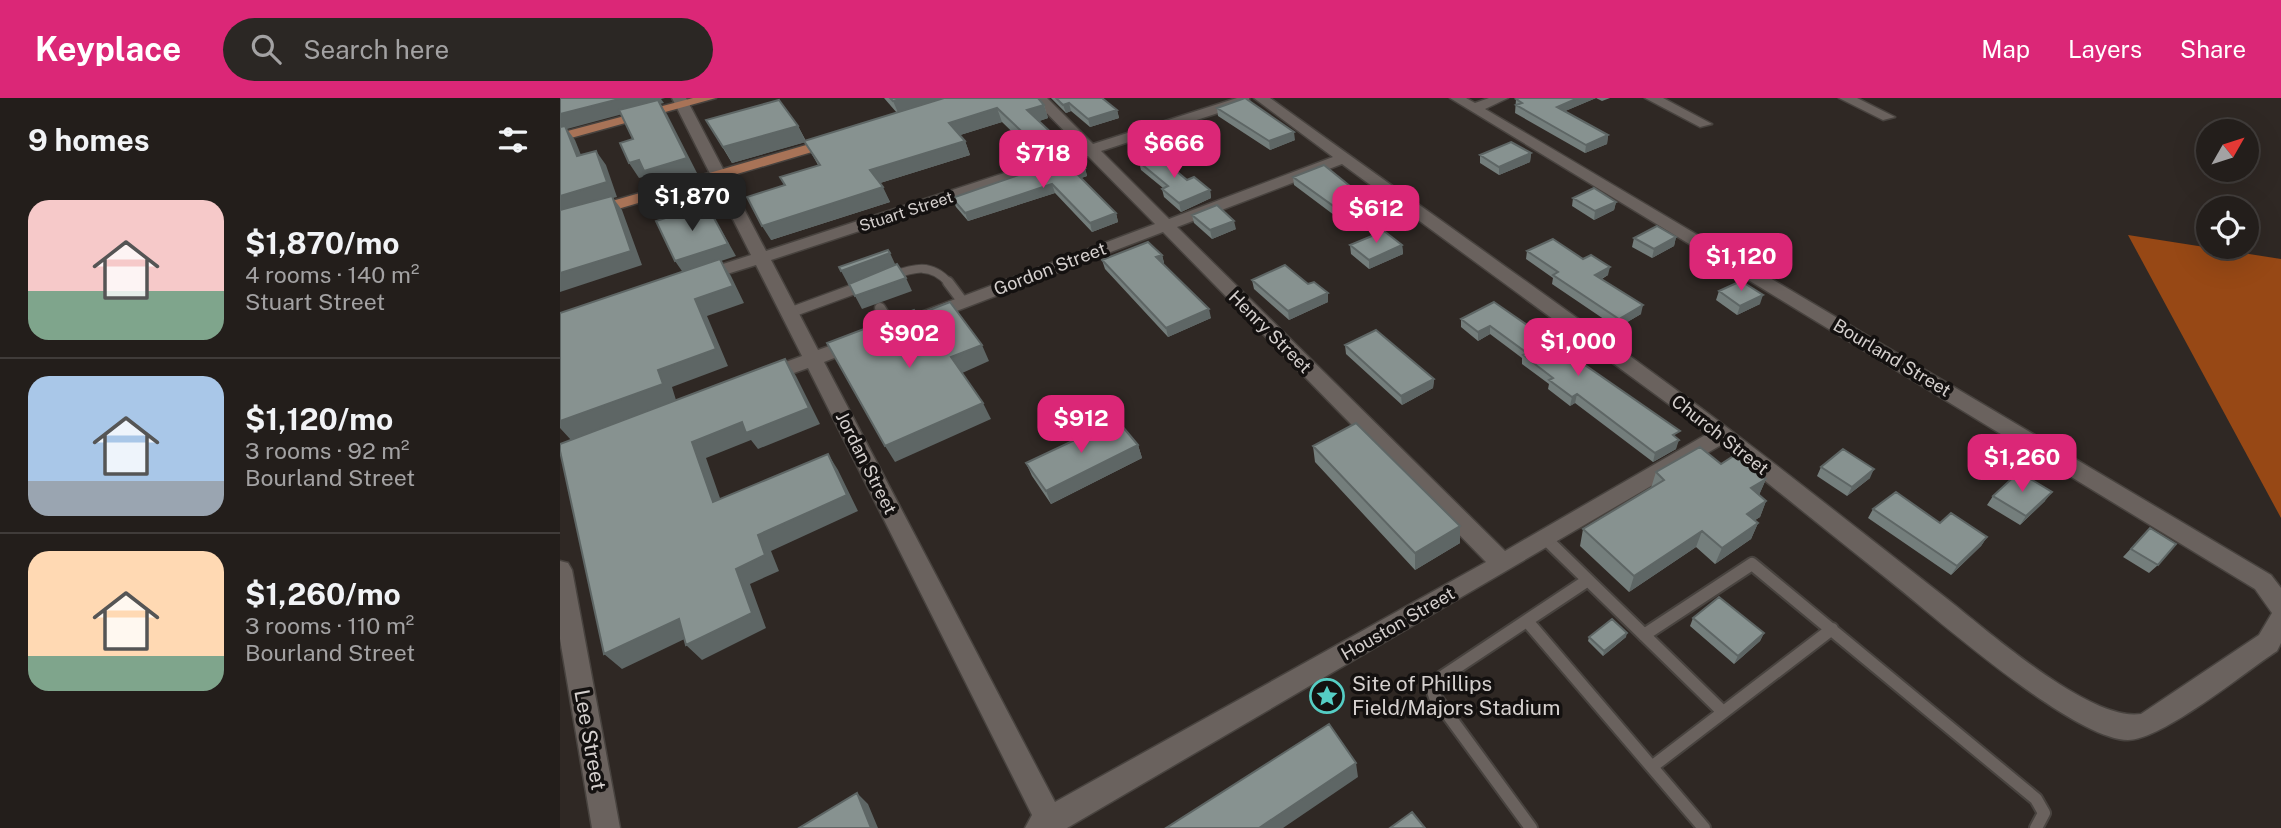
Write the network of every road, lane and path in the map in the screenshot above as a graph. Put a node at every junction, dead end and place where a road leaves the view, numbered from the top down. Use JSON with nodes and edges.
{"nodes":[{"id":1,"x":709,"y":98,"type":"edge"},
{"id":2,"x":1039,"y":98,"type":"edge"},
{"id":3,"x":1251,"y":98,"type":"edge"},
{"id":4,"x":1261,"y":98,"type":"edge"},
{"id":5,"x":1457,"y":98,"type":"edge"},
{"id":6,"x":1501,"y":98,"type":"edge"},
{"id":7,"x":1652,"y":98,"type":"edge"},
{"id":8,"x":1846,"y":98,"type":"edge"},
{"id":9,"x":680,"y":101,"type":"edge"},
{"id":10,"x":1474,"y":108,"type":"junction"},
{"id":11,"x":1888,"y":117,"type":"dead end"},
{"id":12,"x":1705,"y":124,"type":"dead end"},
{"id":13,"x":850,"y":136,"type":"edge"},
{"id":14,"x":560,"y":137,"type":"edge"},
{"id":15,"x":1090,"y":151,"type":"junction"},
{"id":16,"x":1344,"y":158,"type":"junction"},
{"id":17,"x":720,"y":175,"type":"junction"},
{"id":18,"x":560,"y":220,"type":"edge"},
{"id":19,"x":1164,"y":226,"type":"junction"},
{"id":20,"x":761,"y":258,"type":"junction"},
{"id":21,"x":685,"y":282,"type":"edge"},
{"id":22,"x":963,"y":302,"type":"junction"},
{"id":23,"x":880,"y":308,"type":"dead end"},
{"id":24,"x":789,"y":313,"type":"junction"},
{"id":25,"x":893,"y":329,"type":"junction"},
{"id":26,"x":813,"y":359,"type":"junction"},
{"id":27,"x":750,"y":383,"type":"edge"},
{"id":28,"x":1720,"y":436,"type":"junction"},
{"id":29,"x":1546,"y":539,"type":"junction"},
{"id":30,"x":1503,"y":564,"type":"junction"},
{"id":31,"x":560,"y":570,"type":"edge"},
{"id":32,"x":1588,"y":580,"type":"junction"},
{"id":33,"x":2281,"y":607,"type":"edge"},
{"id":34,"x":2281,"y":620,"type":"edge"},
{"id":35,"x":1527,"y":621,"type":"junction"},
{"id":36,"x":1832,"y":629,"type":"junction"},
{"id":37,"x":1644,"y":635,"type":"junction"},
{"id":38,"x":567,"y":652,"type":"edge"},
{"id":39,"x":1722,"y":711,"type":"junction"},
{"id":40,"x":1653,"y":766,"type":"junction"},
{"id":41,"x":1047,"y":826,"type":"edge"},
{"id":42,"x":606,"y":828,"type":"edge"},
{"id":43,"x":1531,"y":828,"type":"edge"},
{"id":44,"x":1704,"y":828,"type":"edge"},
{"id":45,"x":2036,"y":828,"type":"edge"}],
"edges":[{"from":1,"to":9,"type":"main road"},
{"from":2,"to":15,"type":"street","name":"Henry Street"},
{"from":3,"to":15,"type":"street","name":"Stuart Street"},
{"from":4,"to":16,"type":"street","name":"Church Street"},
{"from":5,"to":10,"type":"street","name":"Bourland Street"},
{"from":6,"to":10,"type":"street"},
{"from":7,"to":12,"type":"street"},
{"from":8,"to":11,"type":"street"},
{"from":9,"to":14,"type":"main road"},
{"from":9,"to":17,"type":"street","name":"Jordan Street"},
{"from":10,"to":33,"type":"street","name":"Bourland Street"},
{"from":13,"to":17,"type":"main road"},
{"from":15,"to":19,"type":"street","name":"Henry Street"},
{"from":15,"to":20,"type":"street","name":"Stuart Street"},
{"from":16,"to":19,"type":"street","name":"Gordon Street"},
{"from":16,"to":28,"type":"street","name":"Church Street"},
{"from":17,"to":18,"type":"main road"},
{"from":17,"to":20,"type":"street","name":"Jordan Street"},
{"from":19,"to":22,"type":"street","name":"Gordon Street"},
{"from":19,"to":30,"type":"street","name":"Henry Street"},
{"from":20,"to":21,"type":"street","name":"Stuart Street"},
{"from":20,"to":24,"type":"street","name":"Jordan Street"},
{"from":22,"to":24,"type":"lane"},
{"from":22,"to":25,"type":"street","name":"Gordon Street"},
{"from":23,"to":25,"type":"lane"},
{"from":24,"to":26,"type":"street","name":"Jordan Street"},
{"from":25,"to":26,"type":"street","name":"Gordon Street"},
{"from":26,"to":27,"type":"street","name":"Gordon Street"},
{"from":26,"to":41,"type":"street","name":"Jordan Street"},
{"from":28,"to":29,"type":"street","name":"Houston Street"},
{"from":28,"to":34,"type":"street","name":"Church Street"},
{"from":29,"to":30,"type":"street","name":"Houston Street"},
{"from":29,"to":32,"type":"lane"},
{"from":30,"to":41,"type":"street","name":"Houston Street"},
{"from":31,"to":38,"type":"street","name":"Lee Street"},
{"from":32,"to":35,"type":"lane"},
{"from":32,"to":37,"type":"lane"},
{"from":35,"to":40,"type":"lane"},
{"from":35,"to":43,"type":"lane"},
{"from":36,"to":37,"type":"lane"},
{"from":36,"to":39,"type":"lane"},
{"from":36,"to":45,"type":"lane"},
{"from":37,"to":39,"type":"lane"},
{"from":38,"to":42,"type":"street","name":"Lee Street"},
{"from":39,"to":40,"type":"lane"},
{"from":40,"to":44,"type":"lane"}]}
